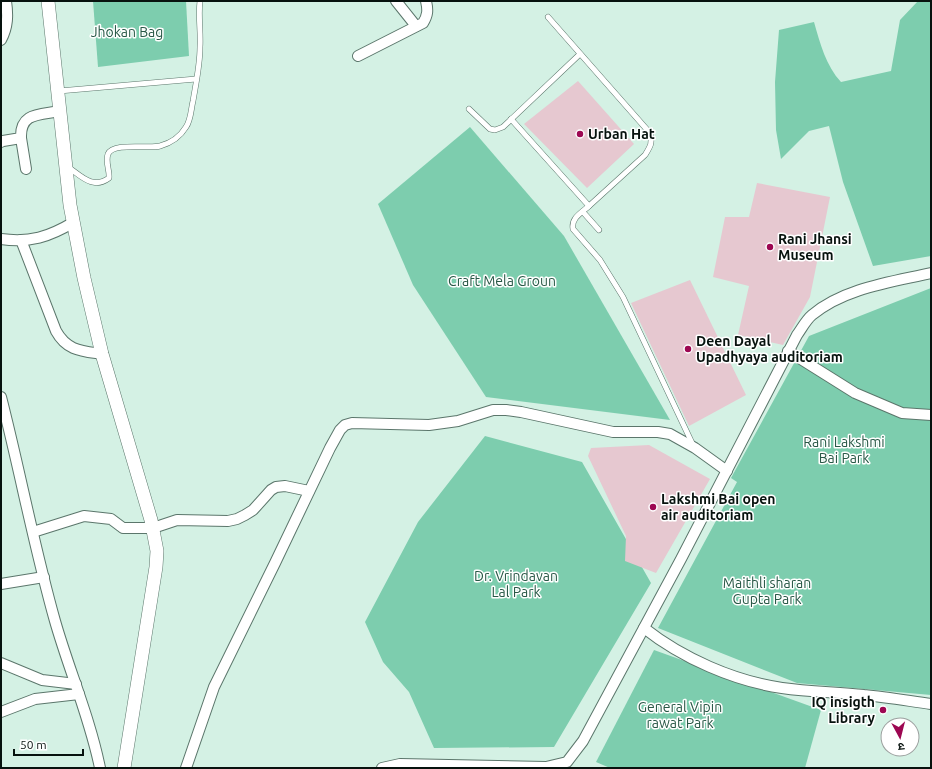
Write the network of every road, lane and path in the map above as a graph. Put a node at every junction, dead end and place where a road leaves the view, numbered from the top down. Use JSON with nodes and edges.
{"nodes":[{"id":1,"x":6,"y":1,"type":"edge"},
{"id":2,"x":48,"y":1,"type":"edge"},
{"id":3,"x":200,"y":1,"type":"edge"},
{"id":4,"x":396,"y":1,"type":"edge"},
{"id":5,"x":426,"y":1,"type":"edge"},
{"id":6,"x":548,"y":17,"type":"dead end"},
{"id":7,"x":416,"y":26,"type":"junction"},
{"id":8,"x":1,"y":40,"type":"edge"},
{"id":9,"x":580,"y":54,"type":"junction"},
{"id":10,"x":358,"y":56,"type":"dead end"},
{"id":11,"x":196,"y":79,"type":"junction"},
{"id":12,"x":58,"y":91,"type":"junction"},
{"id":13,"x":469,"y":109,"type":"dead end"},
{"id":14,"x":60,"y":111,"type":"junction"},
{"id":15,"x":511,"y":119,"type":"junction"},
{"id":16,"x":21,"y":138,"type":"junction"},
{"id":17,"x":1,"y":142,"type":"edge"},
{"id":18,"x":66,"y":165,"type":"junction"},
{"id":19,"x":26,"y":169,"type":"dead end"},
{"id":20,"x":589,"y":206,"type":"junction"},
{"id":21,"x":583,"y":212,"type":"junction"},
{"id":22,"x":74,"y":222,"type":"junction"},
{"id":23,"x":599,"y":230,"type":"dead end"},
{"id":24,"x":1,"y":239,"type":"edge"},
{"id":25,"x":21,"y":240,"type":"junction"},
{"id":26,"x":931,"y":273,"type":"edge"},
{"id":27,"x":788,"y":351,"type":"junction"},
{"id":28,"x":102,"y":354,"type":"junction"},
{"id":29,"x":1,"y":397,"type":"edge"},
{"id":30,"x":931,"y":415,"type":"edge"},
{"id":31,"x":694,"y":448,"type":"junction"},
{"id":32,"x":727,"y":470,"type":"junction"},
{"id":33,"x":309,"y":491,"type":"junction"},
{"id":34,"x":153,"y":528,"type":"junction"},
{"id":35,"x":32,"y":532,"type":"junction"},
{"id":36,"x":44,"y":577,"type":"junction"},
{"id":37,"x":1,"y":584,"type":"edge"},
{"id":38,"x":644,"y":628,"type":"junction"},
{"id":39,"x":1,"y":663,"type":"edge"},
{"id":40,"x":77,"y":689,"type":"junction"},
{"id":41,"x":931,"y":704,"type":"edge"},
{"id":42,"x":1,"y":712,"type":"edge"},
{"id":43,"x":425,"y":766,"type":"edge"},
{"id":44,"x":100,"y":768,"type":"edge"},
{"id":45,"x":124,"y":768,"type":"edge"},
{"id":46,"x":186,"y":768,"type":"edge"},
{"id":47,"x":382,"y":768,"type":"edge"}],
"edges":[{"from":1,"to":8,"type":"street"},
{"from":2,"to":12,"type":"street"},
{"from":3,"to":11,"type":"lane"},
{"from":4,"to":7,"type":"street"},
{"from":5,"to":7,"type":"street"},
{"from":6,"to":9,"type":"lane"},
{"from":7,"to":10,"type":"street"},
{"from":9,"to":15,"type":"lane"},
{"from":9,"to":20,"type":"lane"},
{"from":11,"to":12,"type":"lane"},
{"from":11,"to":18,"type":"lane"},
{"from":12,"to":14,"type":"street"},
{"from":13,"to":15,"type":"lane"},
{"from":14,"to":16,"type":"street"},
{"from":14,"to":18,"type":"street"},
{"from":15,"to":20,"type":"lane"},
{"from":16,"to":17,"type":"street"},
{"from":16,"to":19,"type":"street"},
{"from":18,"to":22,"type":"street"},
{"from":20,"to":21,"type":"lane"},
{"from":21,"to":23,"type":"lane"},
{"from":21,"to":31,"type":"lane"},
{"from":22,"to":25,"type":"street"},
{"from":22,"to":28,"type":"street"},
{"from":24,"to":25,"type":"street"},
{"from":25,"to":28,"type":"street"},
{"from":26,"to":27,"type":"street"},
{"from":27,"to":30,"type":"street"},
{"from":27,"to":32,"type":"street"},
{"from":28,"to":34,"type":"street"},
{"from":29,"to":35,"type":"street"},
{"from":31,"to":32,"type":"street"},
{"from":31,"to":33,"type":"street"},
{"from":32,"to":38,"type":"street"},
{"from":33,"to":34,"type":"street"},
{"from":33,"to":46,"type":"street"},
{"from":34,"to":35,"type":"street"},
{"from":34,"to":45,"type":"street"},
{"from":35,"to":36,"type":"street"},
{"from":36,"to":37,"type":"street"},
{"from":36,"to":40,"type":"street"},
{"from":38,"to":41,"type":"street"},
{"from":38,"to":43,"type":"street"},
{"from":39,"to":40,"type":"street"},
{"from":40,"to":42,"type":"street"},
{"from":40,"to":44,"type":"street"},
{"from":43,"to":47,"type":"street"}]}
